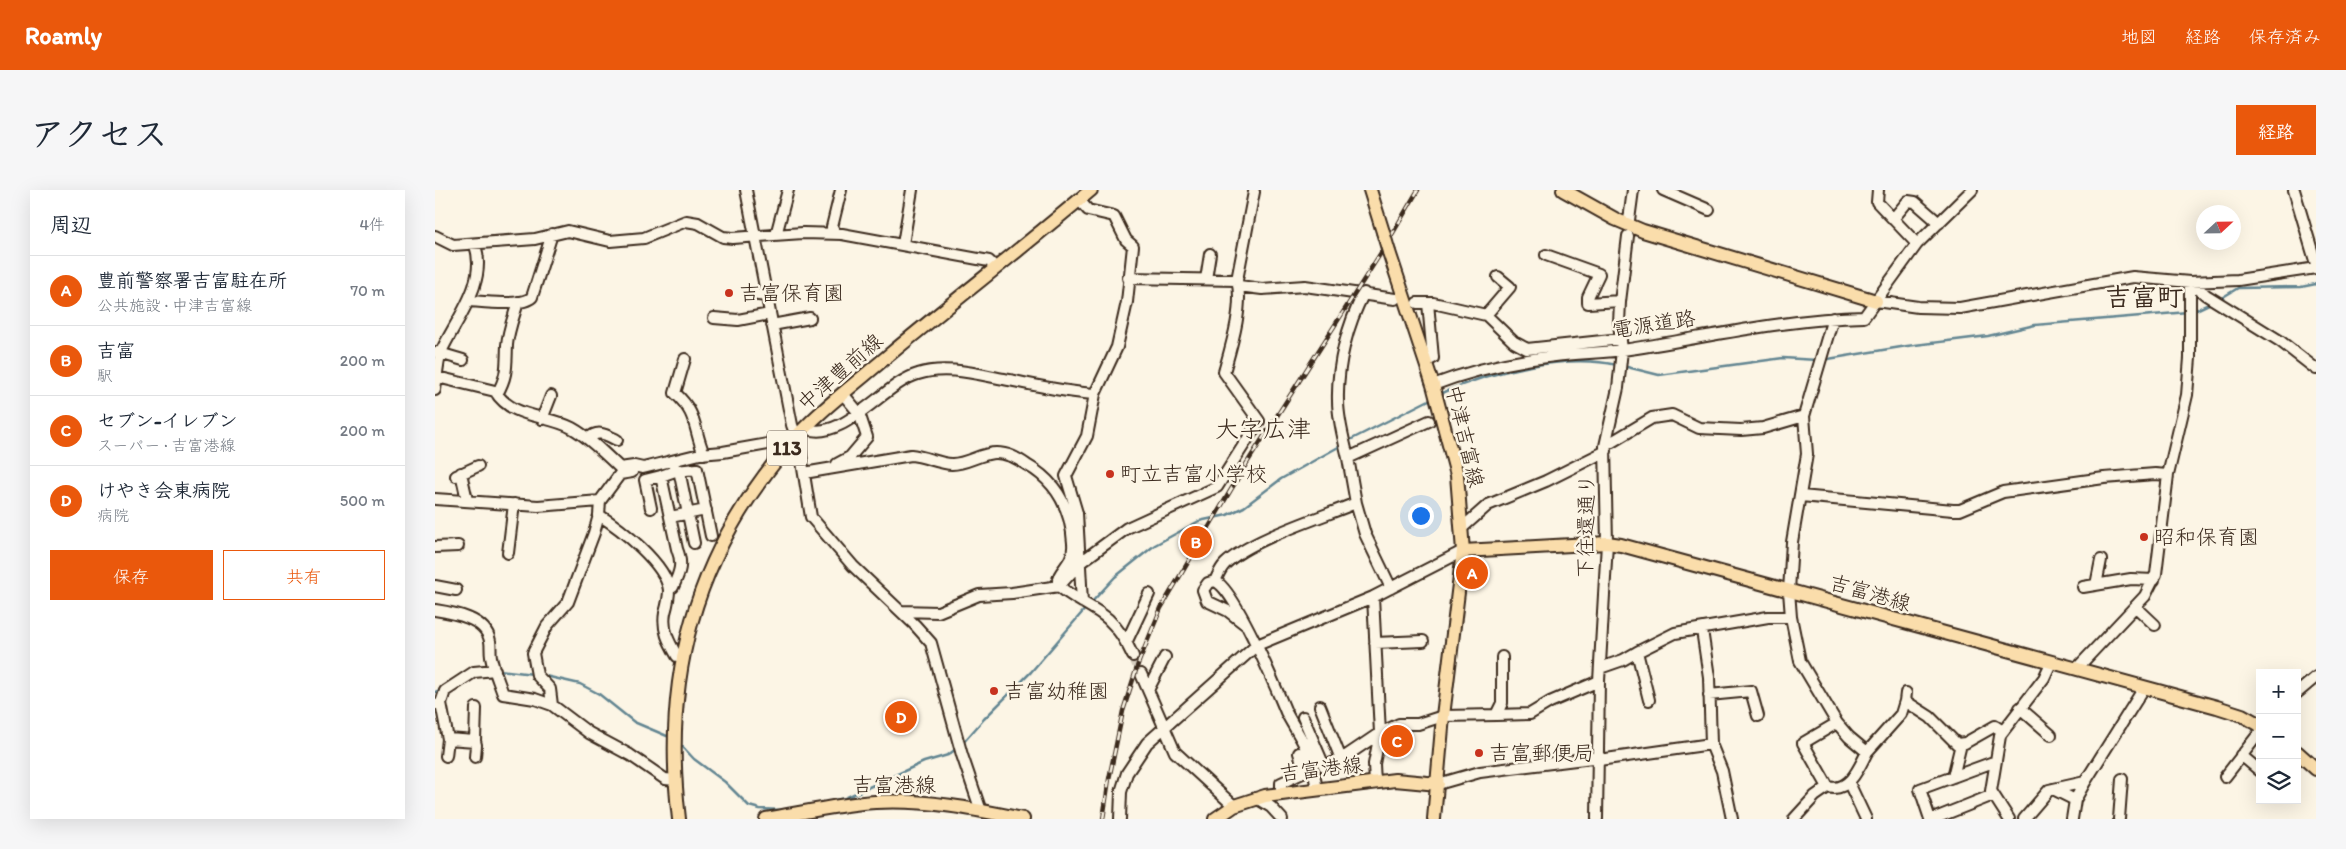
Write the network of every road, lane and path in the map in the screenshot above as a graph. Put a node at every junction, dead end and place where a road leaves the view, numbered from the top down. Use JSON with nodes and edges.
{"nodes":[{"id":1,"x":746,"y":190,"type":"edge"},
{"id":2,"x":788,"y":190,"type":"edge"},
{"id":3,"x":841,"y":190,"type":"edge"},
{"id":4,"x":912,"y":190,"type":"edge"},
{"id":5,"x":1091,"y":190,"type":"edge"},
{"id":6,"x":1370,"y":190,"type":"edge"},
{"id":7,"x":1563,"y":190,"type":"edge"},
{"id":8,"x":1633,"y":190,"type":"edge"},
{"id":9,"x":1663,"y":190,"type":"edge"},
{"id":10,"x":1878,"y":190,"type":"edge"},
{"id":11,"x":1972,"y":190,"type":"edge"},
{"id":12,"x":2294,"y":190,"type":"edge"},
{"id":13,"x":1254,"y":192,"type":"dead end"},
{"id":14,"x":1079,"y":200,"type":"junction"},
{"id":15,"x":1709,"y":210,"type":"dead end"},
{"id":16,"x":1893,"y":219,"type":"junction"},
{"id":17,"x":1629,"y":220,"type":"dead end"},
{"id":18,"x":1939,"y":223,"type":"junction"},
{"id":19,"x":552,"y":234,"type":"junction"},
{"id":20,"x":836,"y":234,"type":"junction"},
{"id":21,"x":776,"y":235,"type":"junction"},
{"id":22,"x":435,"y":236,"type":"edge"},
{"id":23,"x":755,"y":236,"type":"junction"},
{"id":24,"x":1628,"y":236,"type":"dead end"},
{"id":25,"x":903,"y":244,"type":"junction"},
{"id":26,"x":1917,"y":244,"type":"junction"},
{"id":27,"x":475,"y":245,"type":"junction"},
{"id":28,"x":1210,"y":254,"type":"dead end"},
{"id":29,"x":1546,"y":255,"type":"dead end"},
{"id":30,"x":995,"y":266,"type":"junction"},
{"id":31,"x":2316,"y":266,"type":"edge"},
{"id":32,"x":1498,"y":277,"type":"dead end"},
{"id":33,"x":1128,"y":278,"type":"junction"},
{"id":34,"x":1206,"y":280,"type":"junction"},
{"id":35,"x":2190,"y":282,"type":"junction"},
{"id":36,"x":1238,"y":283,"type":"junction"},
{"id":37,"x":1364,"y":293,"type":"junction"},
{"id":38,"x":751,"y":294,"type":"dead end"},
{"id":39,"x":766,"y":296,"type":"junction"},
{"id":40,"x":1395,"y":299,"type":"dead end"},
{"id":41,"x":469,"y":301,"type":"junction"},
{"id":42,"x":1620,"y":301,"type":"junction"},
{"id":43,"x":1876,"y":301,"type":"junction"},
{"id":44,"x":518,"y":302,"type":"junction"},
{"id":45,"x":1417,"y":303,"type":"dead end"},
{"id":46,"x":1428,"y":303,"type":"junction"},
{"id":47,"x":770,"y":314,"type":"junction"},
{"id":48,"x":1486,"y":315,"type":"junction"},
{"id":49,"x":714,"y":318,"type":"dead end"},
{"id":50,"x":810,"y":318,"type":"dead end"},
{"id":51,"x":1833,"y":318,"type":"junction"},
{"id":52,"x":772,"y":325,"type":"junction"},
{"id":53,"x":1621,"y":345,"type":"junction"},
{"id":54,"x":438,"y":353,"type":"edge"},
{"id":55,"x":685,"y":359,"type":"dead end"},
{"id":56,"x":463,"y":360,"type":"dead end"},
{"id":57,"x":1425,"y":362,"type":"junction"},
{"id":58,"x":2316,"y":369,"type":"edge"},
{"id":59,"x":437,"y":377,"type":"junction"},
{"id":60,"x":1433,"y":384,"type":"junction"},
{"id":61,"x":435,"y":390,"type":"edge"},
{"id":62,"x":497,"y":394,"type":"junction"},
{"id":63,"x":843,"y":394,"type":"junction"},
{"id":64,"x":1095,"y":394,"type":"junction"},
{"id":65,"x":551,"y":396,"type":"dead end"},
{"id":66,"x":859,"y":413,"type":"junction"},
{"id":67,"x":1804,"y":416,"type":"junction"},
{"id":68,"x":542,"y":419,"type":"junction"},
{"id":69,"x":1429,"y":420,"type":"dead end"},
{"id":70,"x":797,"y":437,"type":"junction"},
{"id":71,"x":589,"y":438,"type":"junction"},
{"id":72,"x":617,"y":440,"type":"dead end"},
{"id":73,"x":1606,"y":448,"type":"junction"},
{"id":74,"x":704,"y":454,"type":"junction"},
{"id":75,"x":1348,"y":458,"type":"junction"},
{"id":76,"x":478,"y":466,"type":"dead end"},
{"id":77,"x":676,"y":467,"type":"junction"},
{"id":78,"x":838,"y":467,"type":"junction"},
{"id":79,"x":643,"y":468,"type":"junction"},
{"id":80,"x":804,"y":473,"type":"junction"},
{"id":81,"x":2168,"y":475,"type":"junction"},
{"id":82,"x":661,"y":476,"type":"junction"},
{"id":83,"x":1801,"y":496,"type":"junction"},
{"id":84,"x":435,"y":499,"type":"edge"},
{"id":85,"x":467,"y":500,"type":"junction"},
{"id":86,"x":600,"y":501,"type":"junction"},
{"id":87,"x":1356,"y":503,"type":"junction"},
{"id":88,"x":514,"y":504,"type":"junction"},
{"id":89,"x":651,"y":508,"type":"dead end"},
{"id":90,"x":706,"y":510,"type":"junction"},
{"id":91,"x":688,"y":514,"type":"junction"},
{"id":92,"x":599,"y":515,"type":"junction"},
{"id":93,"x":670,"y":517,"type":"junction"},
{"id":94,"x":1462,"y":528,"type":"junction"},
{"id":95,"x":711,"y":536,"type":"dead end"},
{"id":96,"x":694,"y":543,"type":"dead end"},
{"id":97,"x":1607,"y":543,"type":"junction"},
{"id":98,"x":458,"y":546,"type":"dead end"},
{"id":99,"x":435,"y":547,"type":"edge"},
{"id":100,"x":1463,"y":551,"type":"junction"},
{"id":101,"x":508,"y":553,"type":"dead end"},
{"id":102,"x":2101,"y":560,"type":"dead end"},
{"id":103,"x":1081,"y":562,"type":"junction"},
{"id":104,"x":2154,"y":580,"type":"junction"},
{"id":105,"x":1215,"y":581,"type":"junction"},
{"id":106,"x":2096,"y":585,"type":"junction"},
{"id":107,"x":435,"y":586,"type":"edge"},
{"id":108,"x":1059,"y":586,"type":"junction"},
{"id":109,"x":2083,"y":587,"type":"dead end"},
{"id":110,"x":1391,"y":588,"type":"junction"},
{"id":111,"x":669,"y":589,"type":"junction"},
{"id":112,"x":456,"y":590,"type":"dead end"},
{"id":113,"x":1789,"y":591,"type":"junction"},
{"id":114,"x":1149,"y":594,"type":"dead end"},
{"id":115,"x":1373,"y":597,"type":"junction"},
{"id":116,"x":1082,"y":602,"type":"junction"},
{"id":117,"x":2136,"y":607,"type":"junction"},
{"id":118,"x":436,"y":609,"type":"edge"},
{"id":119,"x":901,"y":611,"type":"junction"},
{"id":120,"x":1791,"y":617,"type":"junction"},
{"id":121,"x":1246,"y":625,"type":"junction"},
{"id":122,"x":2155,"y":625,"type":"dead end"},
{"id":123,"x":1702,"y":630,"type":"junction"},
{"id":124,"x":1423,"y":641,"type":"dead end"},
{"id":125,"x":1127,"y":643,"type":"junction"},
{"id":126,"x":1375,"y":643,"type":"junction"},
{"id":127,"x":1257,"y":645,"type":"junction"},
{"id":128,"x":1637,"y":652,"type":"junction"},
{"id":129,"x":683,"y":656,"type":"junction"},
{"id":130,"x":1133,"y":656,"type":"tunnel mouth"},
{"id":131,"x":1165,"y":657,"type":"dead end"},
{"id":132,"x":1502,"y":657,"type":"dead end"},
{"id":133,"x":2051,"y":663,"type":"junction"},
{"id":134,"x":1599,"y":668,"type":"junction"},
{"id":135,"x":495,"y":670,"type":"junction"},
{"id":136,"x":2079,"y":670,"type":"junction"},
{"id":137,"x":1141,"y":674,"type":"tunnel mouth"},
{"id":138,"x":2316,"y":677,"type":"edge"},
{"id":139,"x":1599,"y":681,"type":"junction"},
{"id":140,"x":2144,"y":688,"type":"junction"},
{"id":141,"x":1148,"y":690,"type":"junction"},
{"id":142,"x":2301,"y":690,"type":"edge"},
{"id":143,"x":1709,"y":695,"type":"junction"},
{"id":144,"x":1649,"y":700,"type":"dead end"},
{"id":145,"x":438,"y":704,"type":"edge"},
{"id":146,"x":552,"y":705,"type":"junction"},
{"id":147,"x":1320,"y":706,"type":"dead end"},
{"id":148,"x":476,"y":708,"type":"dead end"},
{"id":149,"x":2020,"y":708,"type":"junction"},
{"id":150,"x":1496,"y":715,"type":"junction"},
{"id":151,"x":1443,"y":716,"type":"junction"},
{"id":152,"x":1758,"y":716,"type":"dead end"},
{"id":153,"x":1303,"y":717,"type":"dead end"},
{"id":154,"x":1837,"y":723,"type":"junction"},
{"id":155,"x":2256,"y":723,"type":"edge"},
{"id":156,"x":1165,"y":726,"type":"junction"},
{"id":157,"x":1380,"y":733,"type":"junction"},
{"id":158,"x":2001,"y":734,"type":"junction"},
{"id":159,"x":2051,"y":735,"type":"dead end"},
{"id":160,"x":2256,"y":737,"type":"edge"},
{"id":161,"x":448,"y":740,"type":"junction"},
{"id":162,"x":475,"y":741,"type":"junction"},
{"id":163,"x":1711,"y":744,"type":"junction"},
{"id":164,"x":1961,"y":744,"type":"junction"},
{"id":165,"x":1867,"y":752,"type":"junction"},
{"id":166,"x":1299,"y":753,"type":"dead end"},
{"id":167,"x":2241,"y":755,"type":"junction"},
{"id":168,"x":446,"y":756,"type":"dead end"},
{"id":169,"x":2301,"y":756,"type":"edge"},
{"id":170,"x":475,"y":757,"type":"dead end"},
{"id":171,"x":1341,"y":759,"type":"junction"},
{"id":172,"x":1600,"y":759,"type":"junction"},
{"id":173,"x":1996,"y":761,"type":"junction"},
{"id":174,"x":2256,"y":768,"type":"edge"},
{"id":175,"x":2316,"y":769,"type":"edge"},
{"id":176,"x":1953,"y":777,"type":"junction"},
{"id":177,"x":2225,"y":778,"type":"dead end"},
{"id":178,"x":2122,"y":779,"type":"dead end"},
{"id":179,"x":675,"y":780,"type":"junction"},
{"id":180,"x":1375,"y":782,"type":"junction"},
{"id":181,"x":1849,"y":782,"type":"junction"},
{"id":182,"x":2085,"y":782,"type":"junction"},
{"id":183,"x":1438,"y":784,"type":"junction"},
{"id":184,"x":1828,"y":787,"type":"junction"},
{"id":185,"x":2053,"y":789,"type":"junction"},
{"id":186,"x":1317,"y":790,"type":"junction"},
{"id":187,"x":1281,"y":794,"type":"junction"},
{"id":188,"x":1993,"y":795,"type":"junction"},
{"id":189,"x":1258,"y":799,"type":"junction"},
{"id":190,"x":2075,"y":800,"type":"junction"},
{"id":191,"x":989,"y":814,"type":"edge"},
{"id":192,"x":1225,"y":814,"type":"edge"},
{"id":193,"x":794,"y":816,"type":"edge"},
{"id":194,"x":679,"y":819,"type":"edge"},
{"id":195,"x":766,"y":819,"type":"edge"},
{"id":196,"x":1023,"y":819,"type":"edge"},
{"id":197,"x":1120,"y":819,"type":"edge"},
{"id":198,"x":1282,"y":819,"type":"edge"},
{"id":199,"x":1434,"y":819,"type":"edge"},
{"id":200,"x":1597,"y":819,"type":"edge"},
{"id":201,"x":1732,"y":819,"type":"edge"},
{"id":202,"x":1793,"y":819,"type":"edge"},
{"id":203,"x":1865,"y":819,"type":"edge"},
{"id":204,"x":1932,"y":819,"type":"edge"},
{"id":205,"x":2009,"y":819,"type":"edge"},
{"id":206,"x":2024,"y":819,"type":"edge"},
{"id":207,"x":2072,"y":819,"type":"edge"},
{"id":208,"x":2119,"y":819,"type":"edge"}],
"edges":[{"from":1,"to":23,"type":"street"},
{"from":2,"to":21,"type":"street"},
{"from":3,"to":20,"type":"street"},
{"from":4,"to":25,"type":"street"},
{"from":5,"to":14,"type":"main road","name":"中津豊前線","number":"113"},
{"from":6,"to":57,"type":"main road","name":"中津吉富線","bridge":true},
{"from":7,"to":43,"type":"main road"},
{"from":8,"to":17,"type":"street"},
{"from":9,"to":15,"type":"street"},
{"from":10,"to":16,"type":"street"},
{"from":11,"to":18,"type":"street"},
{"from":12,"to":31,"type":"street"},
{"from":13,"to":36,"type":"street"},
{"from":14,"to":30,"type":"main road","name":"中津豊前線","number":"113"},
{"from":14,"to":33,"type":"street"},
{"from":16,"to":18,"type":"street"},
{"from":16,"to":26,"type":"street"},
{"from":18,"to":26,"type":"street"},
{"from":19,"to":23,"type":"street"},
{"from":19,"to":27,"type":"street"},
{"from":19,"to":44,"type":"street"},
{"from":20,"to":21,"type":"street"},
{"from":20,"to":25,"type":"street"},
{"from":21,"to":23,"type":"street"},
{"from":22,"to":27,"type":"street"},
{"from":23,"to":39,"type":"street"},
{"from":24,"to":42,"type":"street","name":"下往還通り"},
{"from":25,"to":30,"type":"street"},
{"from":26,"to":43,"type":"street"},
{"from":27,"to":41,"type":"street"},
{"from":28,"to":34,"type":"street"},
{"from":29,"to":42,"type":"street"},
{"from":30,"to":63,"type":"main road","name":"中津豊前線","number":"113"},
{"from":31,"to":35,"type":"street"},
{"from":32,"to":48,"type":"street"},
{"from":33,"to":34,"type":"street"},
{"from":33,"to":64,"type":"street"},
{"from":34,"to":36,"type":"street"},
{"from":35,"to":43,"type":"street"},
{"from":35,"to":58,"type":"street"},
{"from":35,"to":81,"type":"street"},
{"from":36,"to":37,"type":"street"},
{"from":36,"to":103,"type":"street"},
{"from":37,"to":40,"type":"street"},
{"from":37,"to":75,"type":"street"},
{"from":38,"to":39,"type":"street"},
{"from":39,"to":47,"type":"street"},
{"from":41,"to":44,"type":"street"},
{"from":41,"to":54,"type":"street"},
{"from":42,"to":53,"type":"street","name":"下往還通り"},
{"from":43,"to":51,"type":"street","name":"電源道路"},
{"from":44,"to":62,"type":"street"},
{"from":45,"to":46,"type":"street"},
{"from":46,"to":48,"type":"street"},
{"from":46,"to":57,"type":"street"},
{"from":47,"to":49,"type":"street"},
{"from":47,"to":52,"type":"street"},
{"from":48,"to":53,"type":"street"},
{"from":50,"to":52,"type":"street"},
{"from":51,"to":53,"type":"street","name":"電源道路"},
{"from":51,"to":67,"type":"street"},
{"from":52,"to":70,"type":"street"},
{"from":53,"to":60,"type":"street","name":"電源道路"},
{"from":53,"to":73,"type":"street","name":"下往還通り"},
{"from":54,"to":56,"type":"street"},
{"from":54,"to":59,"type":"street"},
{"from":55,"to":74,"type":"street"},
{"from":57,"to":60,"type":"main road","name":"中津吉富線"},
{"from":59,"to":61,"type":"street"},
{"from":59,"to":62,"type":"street"},
{"from":60,"to":94,"type":"main road","name":"中津吉富線"},
{"from":62,"to":68,"type":"street"},
{"from":63,"to":66,"type":"street"},
{"from":63,"to":70,"type":"main road","name":"中津豊前線","number":"113"},
{"from":64,"to":66,"type":"street"},
{"from":64,"to":103,"type":"street"},
{"from":65,"to":68,"type":"street"},
{"from":66,"to":70,"type":"street"},
{"from":66,"to":78,"type":"street"},
{"from":67,"to":73,"type":"street"},
{"from":67,"to":83,"type":"street"},
{"from":68,"to":71,"type":"street"},
{"from":69,"to":75,"type":"street"},
{"from":70,"to":74,"type":"street"},
{"from":70,"to":80,"type":"street"},
{"from":70,"to":129,"type":"main road","name":"中津豊前線","number":"113"},
{"from":71,"to":72,"type":"street"},
{"from":71,"to":79,"type":"street"},
{"from":73,"to":94,"type":"street"},
{"from":73,"to":97,"type":"street","name":"下往還通り"},
{"from":74,"to":77,"type":"street"},
{"from":75,"to":87,"type":"street"},
{"from":76,"to":85,"type":"street"},
{"from":77,"to":79,"type":"street"},
{"from":77,"to":82,"type":"street"},
{"from":77,"to":90,"type":"street"},
{"from":77,"to":91,"type":"street"},
{"from":78,"to":80,"type":"street"},
{"from":78,"to":108,"type":"street"},
{"from":79,"to":86,"type":"street"},
{"from":80,"to":119,"type":"street"},
{"from":81,"to":83,"type":"street"},
{"from":81,"to":104,"type":"street"},
{"from":82,"to":89,"type":"street"},
{"from":82,"to":93,"type":"street"},
{"from":83,"to":113,"type":"street"},
{"from":84,"to":85,"type":"street"},
{"from":85,"to":88,"type":"street"},
{"from":86,"to":88,"type":"street"},
{"from":86,"to":92,"type":"street"},
{"from":87,"to":105,"type":"street"},
{"from":87,"to":110,"type":"street"},
{"from":88,"to":101,"type":"street"},
{"from":90,"to":91,"type":"street"},
{"from":90,"to":95,"type":"street"},
{"from":91,"to":93,"type":"street"},
{"from":91,"to":96,"type":"street"},
{"from":92,"to":111,"type":"street"},
{"from":92,"to":146,"type":"street"},
{"from":93,"to":111,"type":"street"},
{"from":94,"to":100,"type":"main road","name":"中津吉富線"},
{"from":97,"to":100,"type":"main road","name":"吉富港線"},
{"from":97,"to":113,"type":"main road","name":"吉富港線"},
{"from":97,"to":134,"type":"street","name":"下往還通り"},
{"from":98,"to":99,"type":"street"},
{"from":100,"to":110,"type":"street"},
{"from":100,"to":151,"type":"main road","name":"中津吉富線"},
{"from":102,"to":106,"type":"street"},
{"from":103,"to":108,"type":"street"},
{"from":103,"to":116,"type":"street"},
{"from":104,"to":106,"type":"street"},
{"from":104,"to":117,"type":"street"},
{"from":105,"to":121,"type":"street"},
{"from":105,"to":121,"type":"street"},
{"from":106,"to":109,"type":"street"},
{"from":107,"to":112,"type":"street"},
{"from":108,"to":116,"type":"street"},
{"from":108,"to":119,"type":"street"},
{"from":110,"to":115,"type":"street"},
{"from":111,"to":129,"type":"street"},
{"from":113,"to":120,"type":"street"},
{"from":113,"to":133,"type":"main road","name":"吉富港線"},
{"from":114,"to":125,"type":"street"},
{"from":115,"to":126,"type":"street"},
{"from":115,"to":127,"type":"street"},
{"from":116,"to":125,"type":"street"},
{"from":117,"to":122,"type":"street"},
{"from":117,"to":136,"type":"street"},
{"from":118,"to":135,"type":"street"},
{"from":119,"to":191,"type":"street"},
{"from":120,"to":123,"type":"street"},
{"from":120,"to":154,"type":"street"},
{"from":121,"to":127,"type":"street"},
{"from":123,"to":128,"type":"street"},
{"from":123,"to":143,"type":"street"},
{"from":124,"to":126,"type":"street"},
{"from":125,"to":130,"type":"street"},
{"from":126,"to":157,"type":"street"},
{"from":127,"to":156,"type":"street"},
{"from":127,"to":186,"type":"street"},
{"from":128,"to":134,"type":"street"},
{"from":128,"to":144,"type":"street"},
{"from":129,"to":179,"type":"main road","name":"中津豊前線","number":"113"},
{"from":131,"to":141,"type":"street"},
{"from":132,"to":150,"type":"street"},
{"from":133,"to":136,"type":"main road","name":"吉富港線"},
{"from":133,"to":149,"type":"street"},
{"from":134,"to":139,"type":"street","name":"下往還通り"},
{"from":135,"to":145,"type":"street"},
{"from":135,"to":146,"type":"street"},
{"from":136,"to":140,"type":"main road","name":"吉富港線"},
{"from":137,"to":141,"type":"street"},
{"from":138,"to":142,"type":"street"},
{"from":139,"to":150,"type":"street"},
{"from":139,"to":172,"type":"street","name":"下往還通り"},
{"from":140,"to":155,"type":"main road","name":"吉富港線"},
{"from":140,"to":182,"type":"street"},
{"from":141,"to":156,"type":"street"},
{"from":143,"to":152,"type":"street"},
{"from":143,"to":163,"type":"street"},
{"from":145,"to":161,"type":"street"},
{"from":146,"to":179,"type":"street"},
{"from":147,"to":171,"type":"street"},
{"from":148,"to":162,"type":"street"},
{"from":149,"to":158,"type":"street"},
{"from":149,"to":159,"type":"street"},
{"from":150,"to":151,"type":"street"},
{"from":151,"to":157,"type":"street"},
{"from":151,"to":183,"type":"main road","name":"中津吉富線"},
{"from":153,"to":171,"type":"street"},
{"from":154,"to":165,"type":"street"},
{"from":154,"to":184,"type":"street"},
{"from":156,"to":192,"type":"street"},
{"from":156,"to":197,"type":"street"},
{"from":157,"to":171,"type":"street"},
{"from":157,"to":180,"type":"street"},
{"from":158,"to":164,"type":"street"},
{"from":158,"to":173,"type":"street"},
{"from":160,"to":167,"type":"street"},
{"from":161,"to":162,"type":"street"},
{"from":161,"to":168,"type":"street"},
{"from":162,"to":170,"type":"street"},
{"from":163,"to":172,"type":"street"},
{"from":163,"to":201,"type":"street"},
{"from":164,"to":165,"type":"street"},
{"from":164,"to":176,"type":"street"},
{"from":165,"to":181,"type":"street"},
{"from":166,"to":187,"type":"street"},
{"from":167,"to":174,"type":"street"},
{"from":167,"to":177,"type":"street"},
{"from":169,"to":175,"type":"main road"},
{"from":172,"to":183,"type":"street"},
{"from":172,"to":200,"type":"street","name":"下往還通り"},
{"from":173,"to":176,"type":"street"},
{"from":173,"to":188,"type":"street"},
{"from":176,"to":204,"type":"street"},
{"from":178,"to":208,"type":"street"},
{"from":179,"to":194,"type":"main road","name":"中津豊前線","number":"113"},
{"from":180,"to":183,"type":"main road","name":"吉富港線"},
{"from":180,"to":186,"type":"main road","name":"吉富港線"},
{"from":181,"to":184,"type":"street"},
{"from":181,"to":203,"type":"street"},
{"from":182,"to":185,"type":"street"},
{"from":182,"to":190,"type":"street"},
{"from":183,"to":199,"type":"main road","name":"中津吉富線"},
{"from":184,"to":202,"type":"street"},
{"from":185,"to":190,"type":"street"},
{"from":185,"to":206,"type":"street"},
{"from":186,"to":187,"type":"main road","name":"吉富港線"},
{"from":187,"to":189,"type":"main road","name":"吉富港線"},
{"from":188,"to":204,"type":"street"},
{"from":188,"to":205,"type":"street"},
{"from":189,"to":192,"type":"main road","name":"吉富港線"},
{"from":189,"to":198,"type":"street"},
{"from":190,"to":207,"type":"street"},
{"from":191,"to":193,"type":"main road","name":"吉富港線"},
{"from":191,"to":196,"type":"main road","name":"吉富港線"},
{"from":193,"to":195,"type":"main road","name":"吉富港線"}]}
